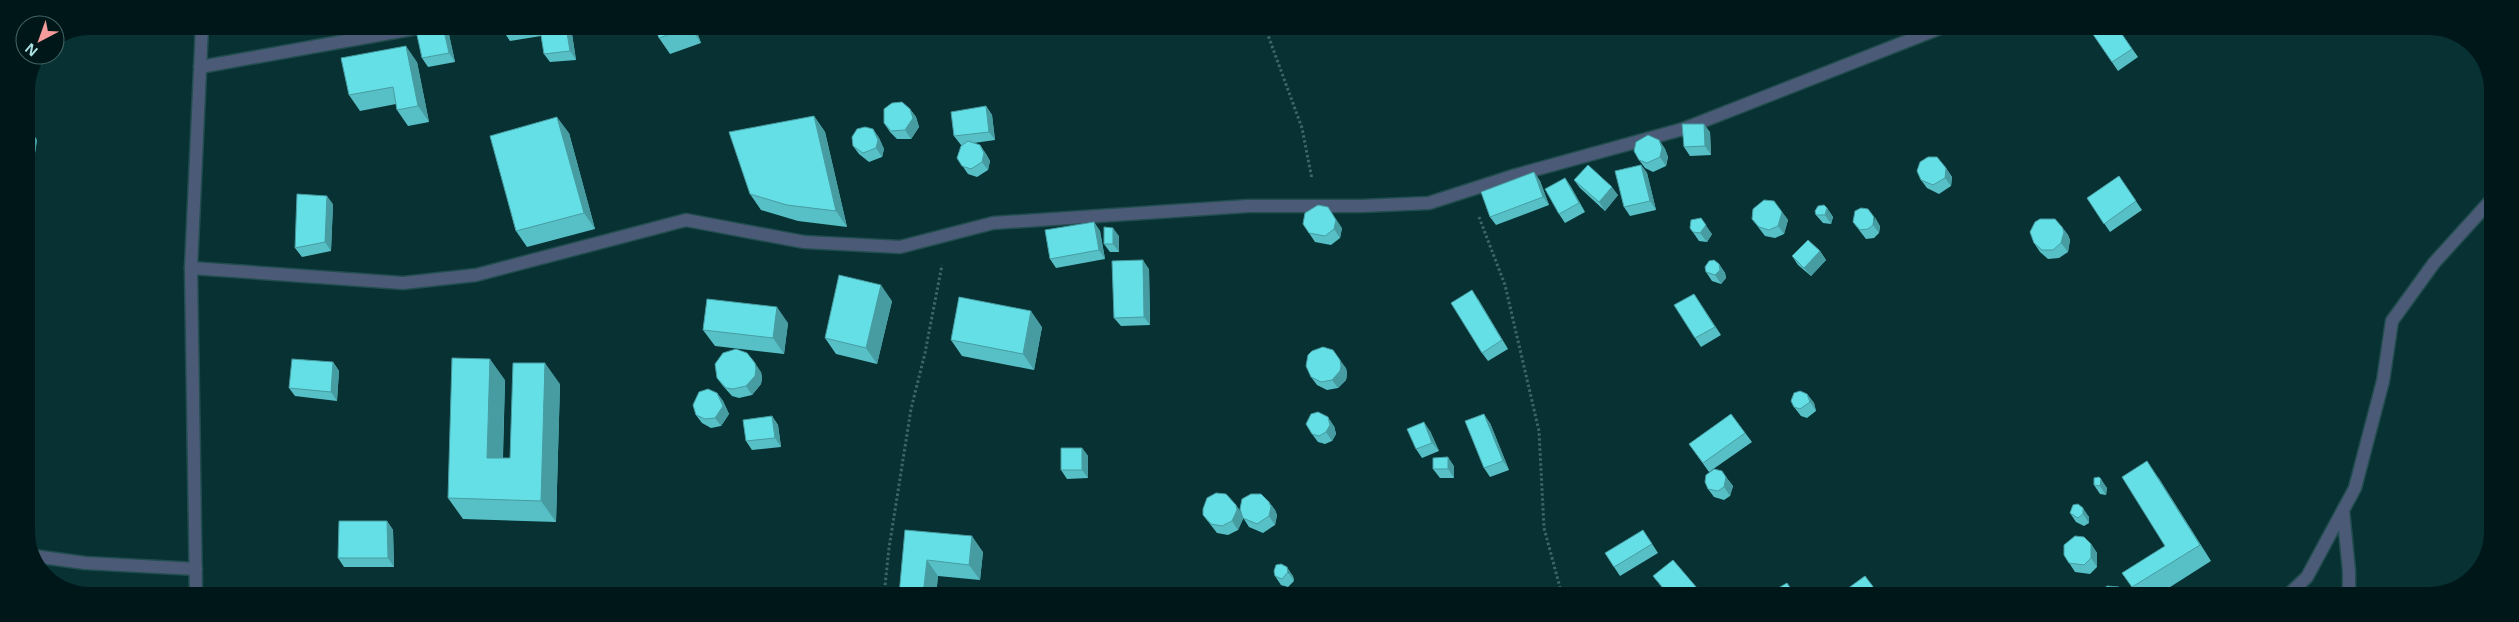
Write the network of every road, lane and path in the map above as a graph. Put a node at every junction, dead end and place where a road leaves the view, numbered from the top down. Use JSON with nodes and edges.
{"nodes":[{"id":1,"x":202,"y":35,"type":"edge"},
{"id":2,"x":380,"y":35,"type":"edge"},
{"id":3,"x":1268,"y":35,"type":"edge"},
{"id":4,"x":1923,"y":35,"type":"edge"},
{"id":5,"x":200,"y":68,"type":"junction"},
{"id":6,"x":1468,"y":191,"type":"junction"},
{"id":7,"x":1318,"y":206,"type":"junction"},
{"id":8,"x":2484,"y":208,"type":"edge"},
{"id":9,"x":947,"y":235,"type":"junction"},
{"id":10,"x":191,"y":268,"type":"junction"},
{"id":11,"x":2343,"y":510,"type":"junction"},
{"id":12,"x":41,"y":557,"type":"edge"},
{"id":13,"x":196,"y":569,"type":"junction"},
{"id":14,"x":196,"y":587,"type":"edge"},
{"id":15,"x":885,"y":587,"type":"edge"},
{"id":16,"x":1560,"y":587,"type":"edge"},
{"id":17,"x":2296,"y":587,"type":"edge"},
{"id":18,"x":2349,"y":587,"type":"edge"}],
"edges":[{"from":1,"to":5,"type":"street"},
{"from":2,"to":5,"type":"street"},
{"from":3,"to":7,"type":"path"},
{"from":4,"to":6,"type":"street"},
{"from":5,"to":10,"type":"street"},
{"from":6,"to":7,"type":"street"},
{"from":6,"to":16,"type":"path"},
{"from":7,"to":9,"type":"street"},
{"from":8,"to":11,"type":"street"},
{"from":9,"to":10,"type":"street"},
{"from":9,"to":15,"type":"path"},
{"from":10,"to":13,"type":"street"},
{"from":11,"to":17,"type":"street"},
{"from":11,"to":18,"type":"street"},
{"from":12,"to":13,"type":"street"},
{"from":13,"to":14,"type":"street"}]}
